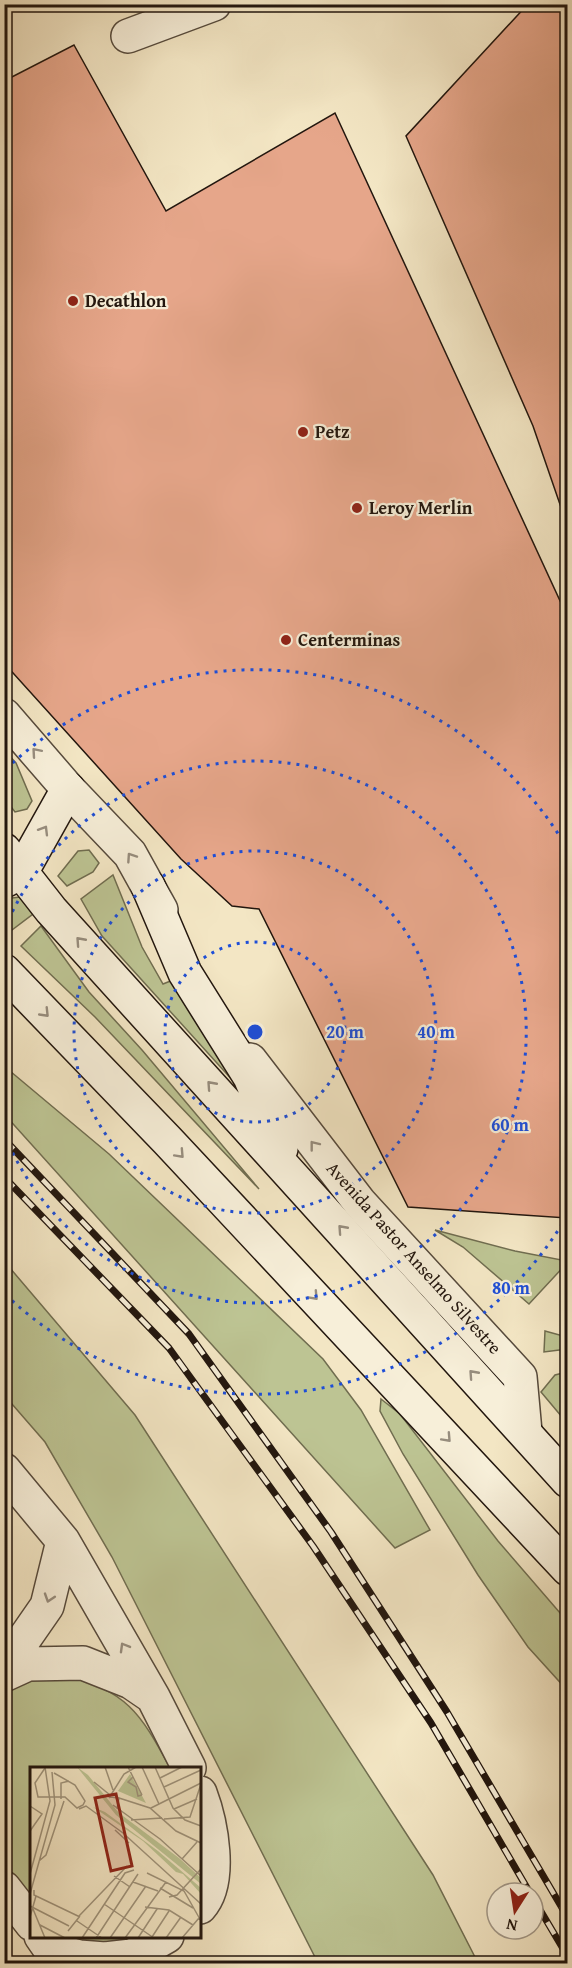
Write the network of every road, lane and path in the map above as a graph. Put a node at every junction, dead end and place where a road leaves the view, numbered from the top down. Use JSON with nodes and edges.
{"nodes":[{"id":1,"x":214,"y":4,"type":"edge"},
{"id":2,"x":128,"y":36,"type":"dead end"},
{"id":3,"x":4,"y":715,"type":"edge"},
{"id":4,"x":68,"y":789,"type":"junction"},
{"id":5,"x":10,"y":867,"type":"edge"},
{"id":6,"x":148,"y":886,"type":"junction"},
{"id":7,"x":4,"y":971,"type":"edge"},
{"id":8,"x":293,"y":1175,"type":"junction"},
{"id":9,"x":525,"y":1432,"type":"junction"},
{"id":10,"x":4,"y":1470,"type":"edge"},
{"id":11,"x":567,"y":1481,"type":"edge"},
{"id":12,"x":63,"y":1541,"type":"junction"},
{"id":13,"x":567,"y":1569,"type":"edge"},
{"id":14,"x":4,"y":1668,"type":"edge"},
{"id":15,"x":4,"y":1676,"type":"edge"},
{"id":16,"x":153,"y":1697,"type":"junction"},
{"id":17,"x":188,"y":1767,"type":"edge"},
{"id":18,"x":201,"y":1797,"type":"edge"},
{"id":19,"x":4,"y":1888,"type":"edge"},
{"id":20,"x":202,"y":1907,"type":"edge"},
{"id":21,"x":30,"y":1924,"type":"edge"},
{"id":22,"x":164,"y":1938,"type":"edge"},
{"id":23,"x":188,"y":1938,"type":"edge"},
{"id":24,"x":44,"y":1943,"type":"edge"},
{"id":25,"x":172,"y":1964,"type":"edge"}],
"edges":[{"from":1,"to":2,"type":"main road"},
{"from":4,"to":3,"type":"main road","name":"Avenida Pastor Anselmo Silvestre","one_way":true},
{"from":5,"to":4,"type":"main road","one_way":true},
{"from":6,"to":4,"type":"main road","name":"Avenida Pastor Anselmo Silvestre","one_way":true},
{"from":8,"to":5,"type":"main road","name":"Avenida Pastor Anselmo Silvestre","one_way":true},
{"from":6,"to":8,"type":"main road"},
{"from":9,"to":6,"type":"main road","name":"Avenida Pastor Anselmo Silvestre","one_way":true},
{"from":7,"to":13,"type":"main road","one_way":true},
{"from":9,"to":8,"type":"main road","name":"Avenida Pastor Anselmo Silvestre","one_way":true},
{"from":9,"to":11,"type":"main road","name":"Avenida Pastor Anselmo Silvestre"},
{"from":10,"to":12,"type":"main road"},
{"from":12,"to":14,"type":"main road","one_way":true},
{"from":16,"to":12,"type":"main road","one_way":true},
{"from":15,"to":16,"type":"main road"},
{"from":16,"to":17,"type":"main road"},
{"from":18,"to":20,"type":"main road"},
{"from":19,"to":21,"type":"main road"},
{"from":22,"to":24,"type":"main road"},
{"from":23,"to":25,"type":"main road"}]}
